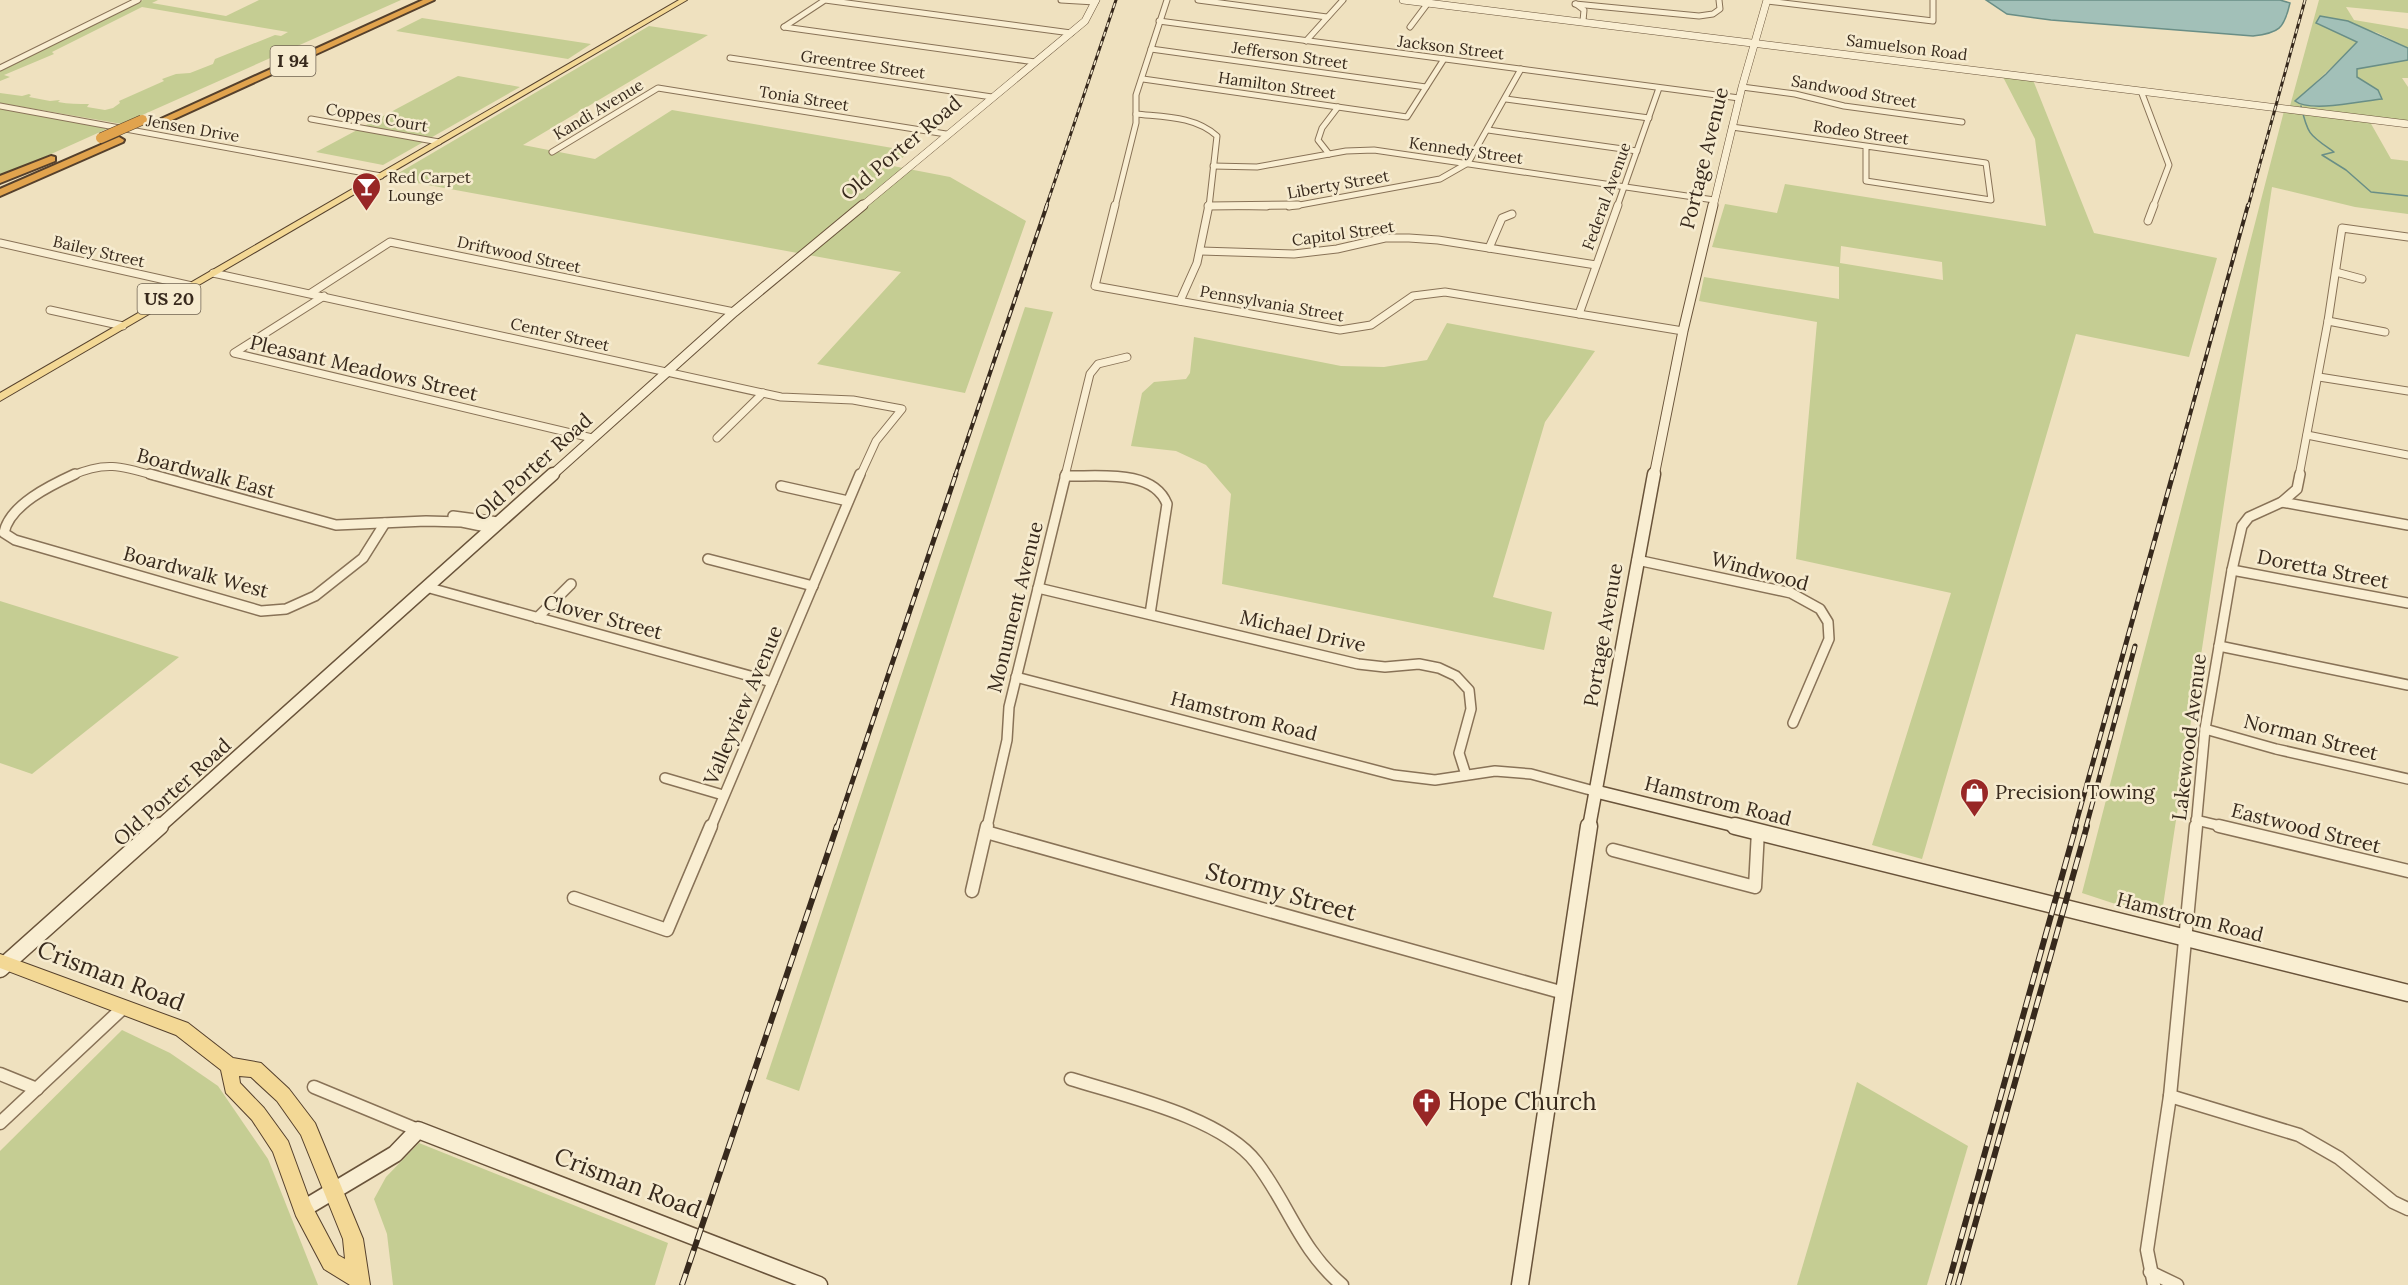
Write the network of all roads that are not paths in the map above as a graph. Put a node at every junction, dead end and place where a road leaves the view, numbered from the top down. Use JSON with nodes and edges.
{"nodes":[{"id":1,"x":138,"y":0,"type":"edge"},
{"id":2,"x":411,"y":0,"type":"edge"},
{"id":3,"x":430,"y":0,"type":"edge"},
{"id":4,"x":684,"y":0,"type":"edge"},
{"id":5,"x":825,"y":0,"type":"edge"},
{"id":6,"x":1061,"y":0,"type":"edge"},
{"id":7,"x":1167,"y":0,"type":"edge"},
{"id":8,"x":1198,"y":0,"type":"edge"},
{"id":9,"x":1343,"y":0,"type":"edge"},
{"id":10,"x":1403,"y":0,"type":"edge"},
{"id":11,"x":1719,"y":0,"type":"edge"},
{"id":12,"x":1767,"y":0,"type":"edge"},
{"id":13,"x":1933,"y":0,"type":"edge"},
{"id":14,"x":1096,"y":1,"type":"edge"},
{"id":15,"x":1226,"y":2,"type":"edge"},
{"id":16,"x":1428,"y":3,"type":"junction"},
{"id":17,"x":1576,"y":4,"type":"edge"},
{"id":18,"x":1328,"y":17,"type":"junction"},
{"id":19,"x":1574,"y":20,"type":"junction"},
{"id":20,"x":1159,"y":21,"type":"junction"},
{"id":21,"x":1583,"y":21,"type":"junction"},
{"id":22,"x":1410,"y":27,"type":"dead end"},
{"id":23,"x":1071,"y":33,"type":"junction"},
{"id":24,"x":1306,"y":41,"type":"junction"},
{"id":25,"x":1756,"y":42,"type":"junction"},
{"id":26,"x":1151,"y":50,"type":"junction"},
{"id":27,"x":730,"y":58,"type":"dead end"},
{"id":28,"x":1444,"y":59,"type":"junction"},
{"id":29,"x":1035,"y":62,"type":"junction"},
{"id":30,"x":0,"y":68,"type":"edge"},
{"id":31,"x":1521,"y":69,"type":"junction"},
{"id":32,"x":1143,"y":79,"type":"junction"},
{"id":33,"x":1426,"y":87,"type":"junction"},
{"id":34,"x":1659,"y":87,"type":"junction"},
{"id":35,"x":658,"y":88,"type":"joint"},
{"id":36,"x":2141,"y":91,"type":"junction"},
{"id":37,"x":1740,"y":93,"type":"junction"},
{"id":38,"x":992,"y":97,"type":"junction"},
{"id":39,"x":1506,"y":99,"type":"junction"},
{"id":40,"x":0,"y":106,"type":"edge"},
{"id":41,"x":1338,"y":107,"type":"junction"},
{"id":42,"x":1136,"y":114,"type":"junction"},
{"id":43,"x":1648,"y":118,"type":"junction"},
{"id":44,"x":311,"y":119,"type":"dead end"},
{"id":45,"x":1962,"y":122,"type":"dead end"},
{"id":46,"x":2408,"y":124,"type":"edge"},
{"id":47,"x":1732,"y":127,"type":"junction"},
{"id":48,"x":1488,"y":130,"type":"junction"},
{"id":49,"x":946,"y":134,"type":"junction"},
{"id":50,"x":439,"y":142,"type":"junction"},
{"id":51,"x":1866,"y":146,"type":"junction"},
{"id":52,"x":1637,"y":151,"type":"junction"},
{"id":53,"x":552,"y":152,"type":"dead end"},
{"id":54,"x":1329,"y":154,"type":"junction"},
{"id":55,"x":1468,"y":163,"type":"junction"},
{"id":56,"x":1213,"y":166,"type":"junction"},
{"id":57,"x":381,"y":176,"type":"junction"},
{"id":58,"x":0,"y":182,"type":"edge"},
{"id":59,"x":1624,"y":187,"type":"junction"},
{"id":60,"x":0,"y":194,"type":"edge"},
{"id":61,"x":1714,"y":200,"type":"junction"},
{"id":62,"x":1208,"y":206,"type":"junction"},
{"id":63,"x":1512,"y":214,"type":"dead end"},
{"id":64,"x":2148,"y":221,"type":"dead end"},
{"id":65,"x":2408,"y":237,"type":"edge"},
{"id":66,"x":0,"y":243,"type":"edge"},
{"id":67,"x":1489,"y":248,"type":"junction"},
{"id":68,"x":1201,"y":252,"type":"junction"},
{"id":69,"x":1596,"y":265,"type":"junction"},
{"id":70,"x":213,"y":273,"type":"junction"},
{"id":71,"x":2336,"y":273,"type":"junction"},
{"id":72,"x":2362,"y":279,"type":"dead end"},
{"id":73,"x":192,"y":286,"type":"junction"},
{"id":74,"x":311,"y":293,"type":"junction"},
{"id":75,"x":324,"y":296,"type":"junction"},
{"id":76,"x":1180,"y":301,"type":"junction"},
{"id":77,"x":50,"y":310,"type":"dead end"},
{"id":78,"x":734,"y":312,"type":"junction"},
{"id":79,"x":1579,"y":314,"type":"junction"},
{"id":80,"x":2328,"y":321,"type":"junction"},
{"id":81,"x":123,"y":326,"type":"junction"},
{"id":82,"x":1683,"y":332,"type":"junction"},
{"id":83,"x":2385,"y":332,"type":"dead end"},
{"id":84,"x":1127,"y":357,"type":"dead end"},
{"id":85,"x":667,"y":372,"type":"junction"},
{"id":86,"x":2319,"y":376,"type":"junction"},
{"id":87,"x":2408,"y":391,"type":"edge"},
{"id":88,"x":763,"y":393,"type":"junction"},
{"id":89,"x":0,"y":398,"type":"edge"},
{"id":90,"x":902,"y":409,"type":"joint"},
{"id":91,"x":2307,"y":435,"type":"junction"},
{"id":92,"x":592,"y":438,"type":"junction"},
{"id":93,"x":717,"y":438,"type":"dead end"},
{"id":94,"x":2408,"y":455,"type":"edge"},
{"id":95,"x":1065,"y":476,"type":"junction"},
{"id":96,"x":781,"y":486,"type":"dead end"},
{"id":97,"x":848,"y":501,"type":"junction"},
{"id":98,"x":2282,"y":502,"type":"junction"},
{"id":99,"x":385,"y":524,"type":"junction"},
{"id":100,"x":495,"y":525,"type":"junction"},
{"id":101,"x":2408,"y":525,"type":"edge"},
{"id":102,"x":4,"y":533,"type":"joint"},
{"id":103,"x":708,"y":559,"type":"dead end"},
{"id":104,"x":1637,"y":560,"type":"junction"},
{"id":105,"x":2232,"y":570,"type":"junction"},
{"id":106,"x":571,"y":584,"type":"dead end"},
{"id":107,"x":426,"y":586,"type":"junction"},
{"id":108,"x":813,"y":586,"type":"junction"},
{"id":109,"x":1038,"y":588,"type":"junction"},
{"id":110,"x":2408,"y":603,"type":"edge"},
{"id":111,"x":1150,"y":614,"type":"junction"},
{"id":112,"x":537,"y":618,"type":"junction"},
{"id":113,"x":2219,"y":646,"type":"junction"},
{"id":114,"x":1016,"y":677,"type":"junction"},
{"id":115,"x":772,"y":682,"type":"junction"},
{"id":116,"x":2408,"y":685,"type":"edge"},
{"id":117,"x":1793,"y":723,"type":"dead end"},
{"id":118,"x":2205,"y":729,"type":"junction"},
{"id":119,"x":1466,"y":775,"type":"junction"},
{"id":120,"x":665,"y":778,"type":"dead end"},
{"id":121,"x":2408,"y":779,"type":"edge"},
{"id":122,"x":1594,"y":791,"type":"junction"},
{"id":123,"x":723,"y":795,"type":"junction"},
{"id":124,"x":2196,"y":820,"type":"junction"},
{"id":125,"x":1758,"y":831,"type":"junction"},
{"id":126,"x":986,"y":832,"type":"junction"},
{"id":127,"x":1613,"y":850,"type":"dead end"},
{"id":128,"x":2408,"y":871,"type":"edge"},
{"id":129,"x":972,"y":891,"type":"dead end"},
{"id":130,"x":574,"y":898,"type":"dead end"},
{"id":131,"x":2186,"y":936,"type":"junction"},
{"id":132,"x":2,"y":965,"type":"edge"},
{"id":133,"x":1564,"y":993,"type":"junction"},
{"id":134,"x":2408,"y":993,"type":"edge"},
{"id":135,"x":124,"y":1007,"type":"junction"},
{"id":136,"x":229,"y":1066,"type":"junction"},
{"id":137,"x":0,"y":1074,"type":"edge"},
{"id":138,"x":1071,"y":1078,"type":"dead end"},
{"id":139,"x":314,"y":1087,"type":"dead end"},
{"id":140,"x":37,"y":1089,"type":"junction"},
{"id":141,"x":2170,"y":1096,"type":"junction"},
{"id":142,"x":0,"y":1123,"type":"edge"},
{"id":143,"x":418,"y":1130,"type":"junction"},
{"id":144,"x":333,"y":1192,"type":"junction"},
{"id":145,"x":303,"y":1209,"type":"junction"},
{"id":146,"x":2408,"y":1209,"type":"edge"},
{"id":147,"x":2152,"y":1279,"type":"edge"},
{"id":148,"x":358,"y":1281,"type":"edge"},
{"id":149,"x":819,"y":1285,"type":"edge"},
{"id":150,"x":1342,"y":1285,"type":"edge"},
{"id":151,"x":1520,"y":1285,"type":"edge"},
{"id":152,"x":2176,"y":1285,"type":"edge"}],
"edges":[{"from":1,"to":30,"type":"street"},
{"from":2,"to":58,"type":"highway","number":"I 94","bridge":true},
{"from":3,"to":60,"type":"highway","number":"I 94"},
{"from":4,"to":50,"type":"main road","number":"US 20"},
{"from":5,"to":23,"type":"street"},
{"from":5,"to":29,"type":"street"},
{"from":6,"to":14,"type":"street"},
{"from":7,"to":20,"type":"street"},
{"from":8,"to":15,"type":"street"},
{"from":9,"to":18,"type":"street"},
{"from":10,"to":16,"type":"street","name":"Samuelson Road"},
{"from":11,"to":17,"type":"street"},
{"from":12,"to":13,"type":"street"},
{"from":12,"to":25,"type":"street","name":"Portage Avenue"},
{"from":14,"to":23,"type":"street","name":"Old Porter Road"},
{"from":15,"to":18,"type":"street"},
{"from":16,"to":19,"type":"street","name":"Samuelson Road"},
{"from":16,"to":22,"type":"street"},
{"from":17,"to":19,"type":"street"},
{"from":17,"to":21,"type":"street"},
{"from":18,"to":24,"type":"street"},
{"from":19,"to":21,"type":"street","name":"Samuelson Road"},
{"from":20,"to":24,"type":"street","name":"Jackson Street"},
{"from":20,"to":26,"type":"street"},
{"from":21,"to":25,"type":"street","name":"Samuelson Road"},
{"from":23,"to":29,"type":"street","name":"Old Porter Road"},
{"from":24,"to":28,"type":"street","name":"Jackson Street"},
{"from":25,"to":36,"type":"street","name":"Samuelson Road"},
{"from":25,"to":37,"type":"street","name":"Portage Avenue"},
{"from":26,"to":32,"type":"street"},
{"from":26,"to":33,"type":"street","name":"Jefferson Street"},
{"from":27,"to":38,"type":"street","name":"Greentree Street"},
{"from":28,"to":31,"type":"street","name":"Jackson Street"},
{"from":28,"to":33,"type":"street"},
{"from":29,"to":38,"type":"street","name":"Old Porter Road"},
{"from":31,"to":34,"type":"street","name":"Jackson Street"},
{"from":31,"to":39,"type":"street"},
{"from":32,"to":41,"type":"street","name":"Hamilton Street"},
{"from":32,"to":42,"type":"street"},
{"from":33,"to":41,"type":"street","name":"Hamilton Street"},
{"from":34,"to":37,"type":"street","name":"Jackson Street"},
{"from":34,"to":43,"type":"street","name":"Federal Avenue"},
{"from":35,"to":49,"type":"street","name":"Tonia Street"},
{"from":35,"to":53,"type":"street","name":"Kandi Avenue"},
{"from":36,"to":46,"type":"street","name":"Samuelson Road"},
{"from":36,"to":64,"type":"street"},
{"from":37,"to":45,"type":"street","name":"Sandwood Street"},
{"from":37,"to":47,"type":"street","name":"Portage Avenue"},
{"from":38,"to":49,"type":"street","name":"Old Porter Road"},
{"from":39,"to":43,"type":"street"},
{"from":39,"to":48,"type":"street"},
{"from":40,"to":57,"type":"street","name":"Jensen Drive"},
{"from":41,"to":54,"type":"street"},
{"from":42,"to":56,"type":"street"},
{"from":42,"to":76,"type":"street","name":"Pennsylvania Street"},
{"from":43,"to":52,"type":"street","name":"Federal Avenue"},
{"from":44,"to":50,"type":"street","name":"Coppes Court"},
{"from":47,"to":51,"type":"street","name":"Rodeo Street"},
{"from":47,"to":61,"type":"street","name":"Portage Avenue"},
{"from":48,"to":52,"type":"street"},
{"from":48,"to":55,"type":"street"},
{"from":49,"to":78,"type":"street","name":"Old Porter Road"},
{"from":50,"to":57,"type":"main road","number":"US 20"},
{"from":51,"to":51,"type":"street","name":"Rodeo Street"},
{"from":52,"to":59,"type":"street","name":"Federal Avenue"},
{"from":54,"to":55,"type":"street","name":"Kennedy Street"},
{"from":54,"to":56,"type":"street","name":"Kennedy Street"},
{"from":55,"to":59,"type":"street","name":"Kennedy Street"},
{"from":55,"to":62,"type":"street","name":"Liberty Street"},
{"from":56,"to":62,"type":"street"},
{"from":57,"to":70,"type":"main road","number":"US 20"},
{"from":59,"to":61,"type":"street","name":"Kennedy Street"},
{"from":59,"to":69,"type":"street","name":"Federal Avenue"},
{"from":61,"to":82,"type":"street","name":"Portage Avenue"},
{"from":62,"to":68,"type":"street"},
{"from":63,"to":67,"type":"street"},
{"from":65,"to":71,"type":"street","name":"Lakewood Avenue"},
{"from":66,"to":73,"type":"street","name":"Bailey Street"},
{"from":67,"to":68,"type":"street","name":"Capitol Street"},
{"from":67,"to":69,"type":"street","name":"Capitol Street"},
{"from":68,"to":76,"type":"street"},
{"from":69,"to":79,"type":"street","name":"Federal Avenue"},
{"from":70,"to":73,"type":"main road","number":"US 20"},
{"from":70,"to":74,"type":"street","name":"Center Street"},
{"from":71,"to":72,"type":"street"},
{"from":71,"to":80,"type":"street","name":"Lakewood Avenue"},
{"from":73,"to":81,"type":"main road","number":"US 20"},
{"from":74,"to":75,"type":"street","name":"Center Street"},
{"from":74,"to":78,"type":"street","name":"Driftwood Street"},
{"from":75,"to":85,"type":"street","name":"Center Street"},
{"from":75,"to":92,"type":"street","name":"Pleasant Meadows Street"},
{"from":76,"to":79,"type":"street","name":"Pennsylvania Street"},
{"from":77,"to":81,"type":"street"},
{"from":78,"to":85,"type":"street","name":"Old Porter Road"},
{"from":79,"to":82,"type":"street","name":"Pennsylvania Street"},
{"from":80,"to":83,"type":"street"},
{"from":80,"to":86,"type":"street","name":"Lakewood Avenue"},
{"from":81,"to":89,"type":"main road","number":"US 20"},
{"from":82,"to":104,"type":"street","name":"Portage Avenue"},
{"from":84,"to":95,"type":"street","name":"Monument Avenue"},
{"from":85,"to":88,"type":"street","name":"Center Street"},
{"from":85,"to":92,"type":"street","name":"Old Porter Road"},
{"from":86,"to":87,"type":"street"},
{"from":86,"to":91,"type":"street","name":"Lakewood Avenue"},
{"from":88,"to":90,"type":"street","name":"Center Street"},
{"from":88,"to":93,"type":"street"},
{"from":90,"to":97,"type":"street","name":"Valleyview Avenue"},
{"from":91,"to":94,"type":"street"},
{"from":91,"to":98,"type":"street","name":"Lakewood Avenue"},
{"from":92,"to":100,"type":"street","name":"Old Porter Road"},
{"from":95,"to":109,"type":"street","name":"Monument Avenue"},
{"from":95,"to":111,"type":"street"},
{"from":96,"to":97,"type":"street"},
{"from":97,"to":108,"type":"street","name":"Valleyview Avenue"},
{"from":98,"to":101,"type":"street"},
{"from":98,"to":105,"type":"street","name":"Lakewood Avenue"},
{"from":99,"to":100,"type":"street","name":"Boardwalk East"},
{"from":99,"to":102,"type":"street","name":"Boardwalk East"},
{"from":99,"to":102,"type":"street","name":"Boardwalk West"},
{"from":100,"to":107,"type":"street","name":"Old Porter Road"},
{"from":103,"to":108,"type":"street"},
{"from":104,"to":117,"type":"street","name":"Windwood"},
{"from":104,"to":122,"type":"street","name":"Portage Avenue"},
{"from":105,"to":110,"type":"street","name":"Doretta Street"},
{"from":105,"to":113,"type":"street","name":"Lakewood Avenue"},
{"from":106,"to":112,"type":"street"},
{"from":107,"to":112,"type":"street","name":"Clover Street"},
{"from":107,"to":132,"type":"street","name":"Old Porter Road"},
{"from":108,"to":115,"type":"street","name":"Valleyview Avenue"},
{"from":109,"to":111,"type":"street","name":"Michael Drive"},
{"from":109,"to":114,"type":"street","name":"Monument Avenue"},
{"from":111,"to":119,"type":"street","name":"Michael Drive"},
{"from":112,"to":115,"type":"street","name":"Clover Street"},
{"from":113,"to":116,"type":"street"},
{"from":113,"to":118,"type":"street","name":"Lakewood Avenue"},
{"from":114,"to":119,"type":"street","name":"Hamstrom Road"},
{"from":114,"to":126,"type":"street","name":"Monument Avenue"},
{"from":115,"to":123,"type":"street","name":"Valleyview Avenue"},
{"from":118,"to":121,"type":"street","name":"Norman Street"},
{"from":118,"to":124,"type":"street","name":"Lakewood Avenue"},
{"from":119,"to":122,"type":"street","name":"Hamstrom Road"},
{"from":120,"to":123,"type":"street"},
{"from":122,"to":125,"type":"street","name":"Hamstrom Road"},
{"from":122,"to":133,"type":"street","name":"Portage Avenue"},
{"from":123,"to":130,"type":"street","name":"Valleyview Avenue"},
{"from":124,"to":128,"type":"street","name":"Eastwood Street"},
{"from":124,"to":131,"type":"street","name":"Lakewood Avenue"},
{"from":125,"to":127,"type":"street"},
{"from":125,"to":131,"type":"street","name":"Hamstrom Road"},
{"from":126,"to":129,"type":"street","name":"Monument Avenue"},
{"from":126,"to":133,"type":"street","name":"Stormy Street"},
{"from":131,"to":134,"type":"street","name":"Hamstrom Road"},
{"from":131,"to":141,"type":"street","name":"Lakewood Avenue"},
{"from":132,"to":135,"type":"main road","name":"Crisman Road"},
{"from":133,"to":151,"type":"street","name":"Portage Avenue"},
{"from":135,"to":136,"type":"main road","name":"Crisman Road"},
{"from":135,"to":140,"type":"street"},
{"from":136,"to":144,"type":"main road","name":"Crisman Road"},
{"from":136,"to":145,"type":"main road","name":"Crisman Road"},
{"from":137,"to":140,"type":"street"},
{"from":138,"to":150,"type":"street"},
{"from":139,"to":143,"type":"street","name":"Crisman Road"},
{"from":140,"to":142,"type":"street"},
{"from":141,"to":146,"type":"street"},
{"from":141,"to":147,"type":"street","name":"Lakewood Avenue"},
{"from":143,"to":144,"type":"street"},
{"from":143,"to":149,"type":"street","name":"Crisman Road"},
{"from":144,"to":145,"type":"street"},
{"from":144,"to":148,"type":"main road","name":"Crisman Road"},
{"from":145,"to":148,"type":"main road","name":"Crisman Road"},
{"from":147,"to":152,"type":"street"}]}
